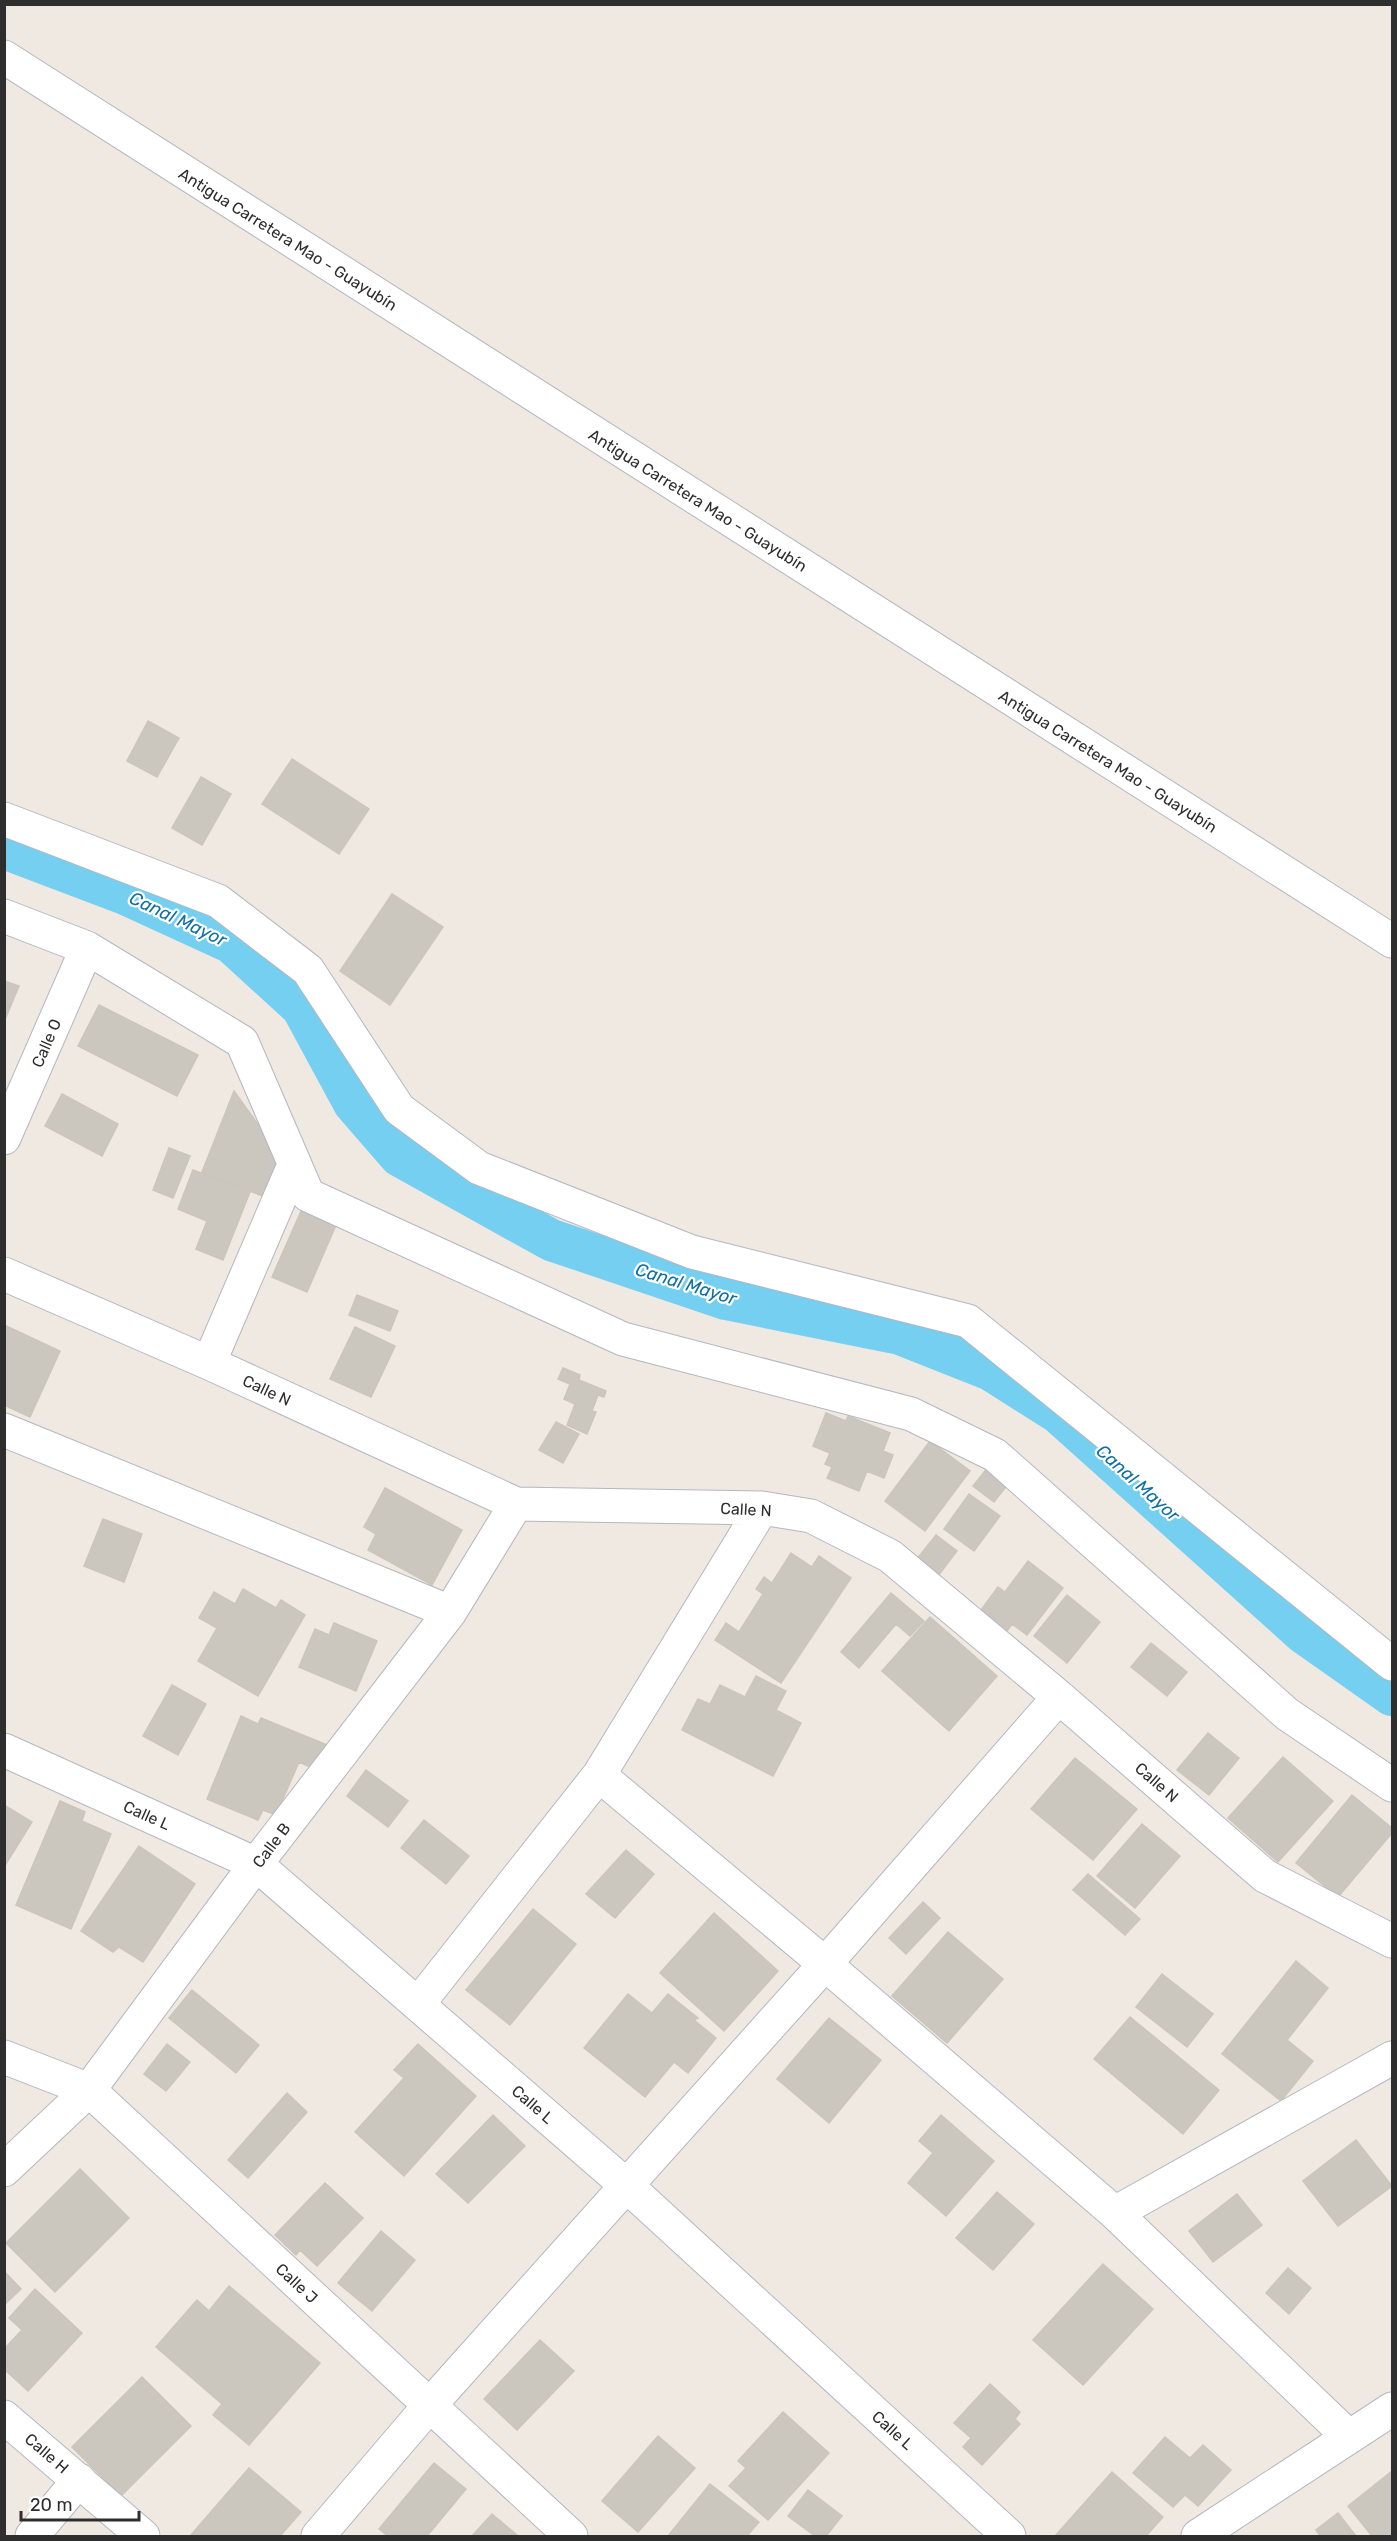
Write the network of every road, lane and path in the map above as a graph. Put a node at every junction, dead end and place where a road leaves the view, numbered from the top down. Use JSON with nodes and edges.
{"nodes":[{"id":1,"x":4,"y":57,"type":"edge"},
{"id":2,"x":4,"y":819,"type":"edge"},
{"id":3,"x":4,"y":916,"type":"edge"},
{"id":4,"x":1392,"y":941,"type":"edge"},
{"id":5,"x":87,"y":948,"type":"junction"},
{"id":6,"x":4,"y":1138,"type":"edge"},
{"id":7,"x":294,"y":1165,"type":"junction"},
{"id":8,"x":4,"y":1274,"type":"edge"},
{"id":9,"x":208,"y":1364,"type":"junction"},
{"id":10,"x":4,"y":1430,"type":"edge"},
{"id":11,"x":516,"y":1504,"type":"junction"},
{"id":12,"x":762,"y":1508,"type":"junction"},
{"id":13,"x":450,"y":1612,"type":"junction"},
{"id":14,"x":1392,"y":1664,"type":"edge"},
{"id":15,"x":1059,"y":1697,"type":"junction"},
{"id":16,"x":4,"y":1750,"type":"edge"},
{"id":17,"x":599,"y":1775,"type":"junction"},
{"id":18,"x":1392,"y":1785,"type":"edge"},
{"id":19,"x":256,"y":1864,"type":"junction"},
{"id":20,"x":1392,"y":1941,"type":"edge"},
{"id":21,"x":825,"y":1964,"type":"junction"},
{"id":22,"x":418,"y":2004,"type":"junction"},
{"id":23,"x":4,"y":2057,"type":"edge"},
{"id":24,"x":1392,"y":2058,"type":"edge"},
{"id":25,"x":89,"y":2090,"type":"junction"},
{"id":26,"x":4,"y":2170,"type":"edge"},
{"id":27,"x":627,"y":2186,"type":"junction"},
{"id":28,"x":1115,"y":2213,"type":"junction"},
{"id":29,"x":429,"y":2406,"type":"junction"},
{"id":30,"x":1392,"y":2409,"type":"edge"},
{"id":31,"x":4,"y":2417,"type":"edge"},
{"id":32,"x":1349,"y":2438,"type":"junction"},
{"id":33,"x":79,"y":2481,"type":"junction"},
{"id":34,"x":32,"y":2536,"type":"edge"},
{"id":35,"x":143,"y":2536,"type":"edge"},
{"id":36,"x":318,"y":2536,"type":"edge"},
{"id":37,"x":571,"y":2536,"type":"edge"},
{"id":38,"x":1009,"y":2536,"type":"edge"},
{"id":39,"x":1198,"y":2536,"type":"edge"}],
"edges":[{"from":1,"to":4,"type":"street","name":"Antigua Carretera Mao - Guayubín"},
{"from":2,"to":14,"type":"street"},
{"from":3,"to":5,"type":"street"},
{"from":5,"to":6,"type":"street","name":"Calle O"},
{"from":5,"to":7,"type":"street"},
{"from":7,"to":9,"type":"street"},
{"from":7,"to":18,"type":"street"},
{"from":8,"to":9,"type":"street","name":"Calle N"},
{"from":9,"to":11,"type":"street","name":"Calle N"},
{"from":10,"to":13,"type":"street"},
{"from":11,"to":12,"type":"street","name":"Calle N"},
{"from":11,"to":13,"type":"street","name":"Calle B"},
{"from":12,"to":15,"type":"street","name":"Calle N"},
{"from":12,"to":17,"type":"street"},
{"from":13,"to":19,"type":"street","name":"Calle B"},
{"from":15,"to":20,"type":"street","name":"Calle N"},
{"from":15,"to":21,"type":"street"},
{"from":16,"to":19,"type":"street","name":"Calle L"},
{"from":17,"to":21,"type":"street"},
{"from":17,"to":22,"type":"street"},
{"from":19,"to":22,"type":"street","name":"Calle L"},
{"from":19,"to":25,"type":"street","name":"Calle B"},
{"from":21,"to":27,"type":"street"},
{"from":21,"to":28,"type":"street"},
{"from":22,"to":27,"type":"street","name":"Calle L"},
{"from":23,"to":25,"type":"street","name":"Calle J"},
{"from":24,"to":28,"type":"street"},
{"from":25,"to":26,"type":"street","name":"Calle B"},
{"from":25,"to":29,"type":"street","name":"Calle J"},
{"from":27,"to":29,"type":"street"},
{"from":27,"to":38,"type":"street","name":"Calle L"},
{"from":28,"to":32,"type":"street"},
{"from":29,"to":36,"type":"street"},
{"from":29,"to":37,"type":"street","name":"Calle J"},
{"from":30,"to":32,"type":"street"},
{"from":31,"to":33,"type":"street","name":"Calle H"},
{"from":32,"to":39,"type":"street"},
{"from":33,"to":34,"type":"street"},
{"from":33,"to":35,"type":"street","name":"Calle H"}]}
